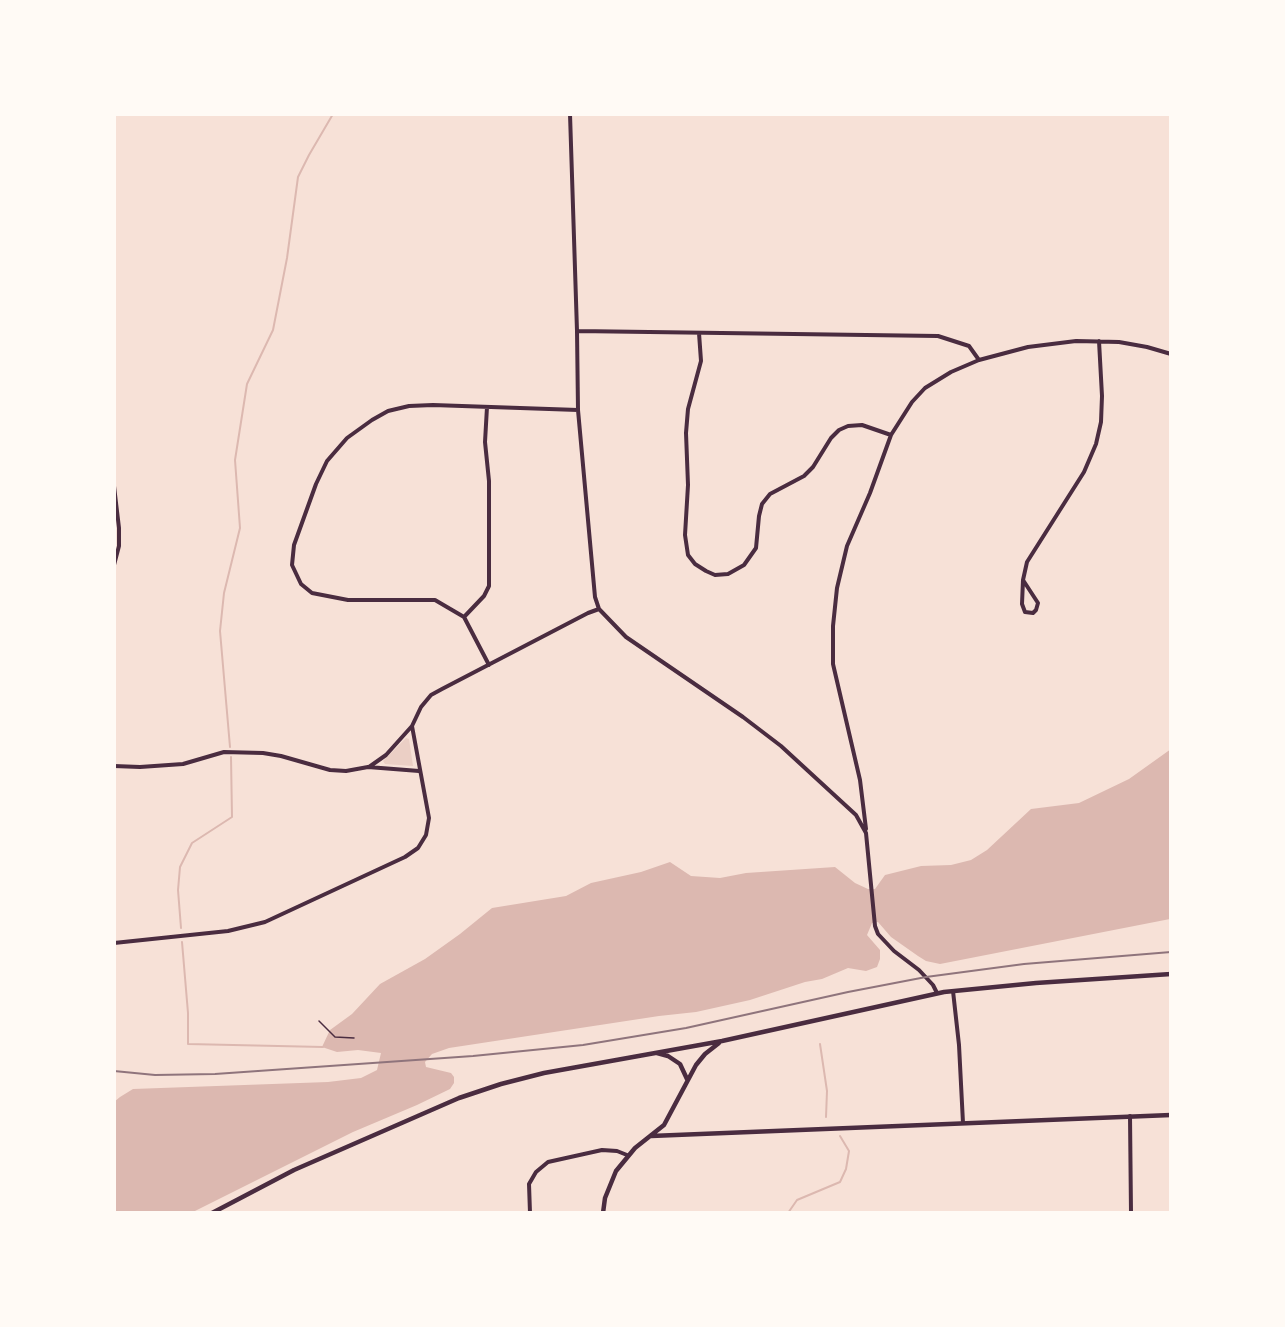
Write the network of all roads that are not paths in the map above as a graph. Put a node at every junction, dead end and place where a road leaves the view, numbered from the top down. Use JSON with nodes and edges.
{"nodes":[{"id":1,"x":570,"y":114,"type":"edge"},
{"id":2,"x":578,"y":331,"type":"junction"},
{"id":3,"x":699,"y":333,"type":"junction"},
{"id":4,"x":1099,"y":341,"type":"junction"},
{"id":5,"x":1171,"y":354,"type":"edge"},
{"id":6,"x":979,"y":360,"type":"junction"},
{"id":7,"x":488,"y":406,"type":"junction"},
{"id":8,"x":578,"y":410,"type":"junction"},
{"id":9,"x":891,"y":435,"type":"junction"},
{"id":10,"x":114,"y":486,"type":"edge"},
{"id":11,"x":114,"y":565,"type":"edge"},
{"id":12,"x":1023,"y":580,"type":"junction"},
{"id":13,"x":599,"y":609,"type":"junction"},
{"id":14,"x":464,"y":617,"type":"junction"},
{"id":15,"x":489,"y":665,"type":"junction"},
{"id":16,"x":412,"y":726,"type":"junction"},
{"id":17,"x":114,"y":766,"type":"edge"},
{"id":18,"x":368,"y":767,"type":"junction"},
{"id":19,"x":419,"y":771,"type":"junction"},
{"id":20,"x":866,"y":833,"type":"junction"},
{"id":21,"x":114,"y":943,"type":"edge"},
{"id":22,"x":1171,"y":974,"type":"edge"},
{"id":23,"x":953,"y":991,"type":"junction"},
{"id":24,"x":937,"y":993,"type":"junction"},
{"id":25,"x":722,"y":1041,"type":"junction"},
{"id":26,"x":653,"y":1052,"type":"junction"},
{"id":27,"x":687,"y":1079,"type":"junction"},
{"id":28,"x":1171,"y":1115,"type":"edge"},
{"id":29,"x":1130,"y":1116,"type":"junction"},
{"id":30,"x":963,"y":1123,"type":"junction"},
{"id":31,"x":651,"y":1136,"type":"junction"},
{"id":32,"x":627,"y":1155,"type":"junction"},
{"id":33,"x":212,"y":1213,"type":"edge"},
{"id":34,"x":530,"y":1213,"type":"edge"},
{"id":35,"x":603,"y":1213,"type":"edge"},
{"id":36,"x":1131,"y":1213,"type":"edge"}],
"edges":[{"from":1,"to":2,"type":"street"},
{"from":2,"to":3,"type":"street"},
{"from":2,"to":8,"type":"street"},
{"from":3,"to":6,"type":"street"},
{"from":3,"to":9,"type":"street"},
{"from":4,"to":5,"type":"street"},
{"from":4,"to":6,"type":"street"},
{"from":4,"to":12,"type":"street"},
{"from":6,"to":9,"type":"street"},
{"from":7,"to":8,"type":"street"},
{"from":7,"to":14,"type":"street"},
{"from":7,"to":14,"type":"street"},
{"from":8,"to":13,"type":"street"},
{"from":9,"to":20,"type":"street"},
{"from":10,"to":11,"type":"street"},
{"from":12,"to":12,"type":"street"},
{"from":13,"to":15,"type":"street"},
{"from":13,"to":20,"type":"street"},
{"from":14,"to":15,"type":"street"},
{"from":15,"to":16,"type":"street"},
{"from":16,"to":18,"type":"street"},
{"from":16,"to":19,"type":"street"},
{"from":17,"to":18,"type":"street"},
{"from":18,"to":19,"type":"street"},
{"from":19,"to":21,"type":"street"},
{"from":20,"to":24,"type":"street"},
{"from":22,"to":23,"type":"street"},
{"from":23,"to":24,"type":"street"},
{"from":23,"to":30,"type":"street"},
{"from":24,"to":25,"type":"street"},
{"from":25,"to":26,"type":"street"},
{"from":25,"to":27,"type":"street"},
{"from":26,"to":27,"type":"street"},
{"from":26,"to":33,"type":"street"},
{"from":27,"to":31,"type":"street"},
{"from":28,"to":29,"type":"street"},
{"from":29,"to":30,"type":"street"},
{"from":29,"to":36,"type":"street"},
{"from":30,"to":31,"type":"street"},
{"from":31,"to":32,"type":"street"},
{"from":32,"to":34,"type":"street"},
{"from":32,"to":35,"type":"street"}]}
